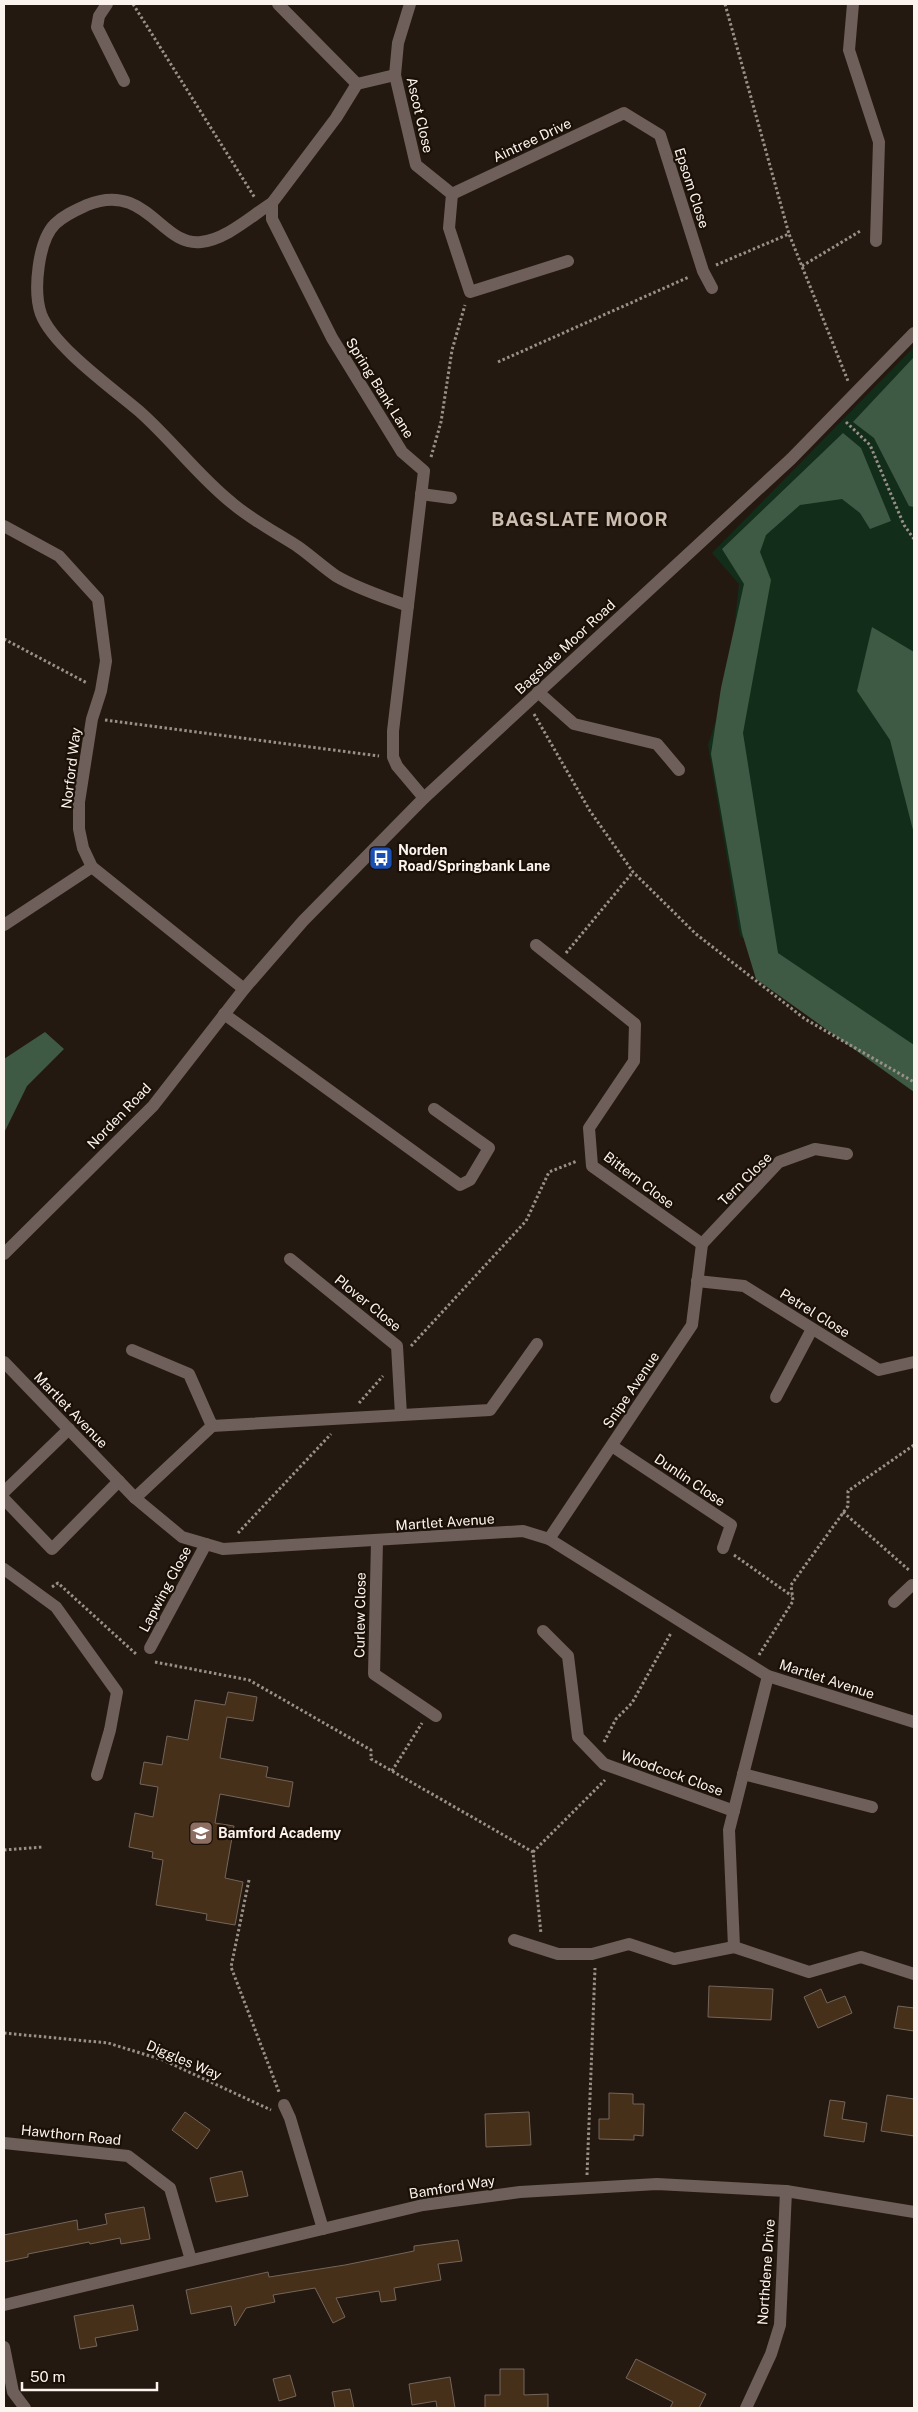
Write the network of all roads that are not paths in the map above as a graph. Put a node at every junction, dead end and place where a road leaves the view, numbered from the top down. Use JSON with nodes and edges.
{"nodes":[{"id":1,"x":107,"y":4,"type":"edge"},
{"id":2,"x":278,"y":4,"type":"edge"},
{"id":3,"x":410,"y":4,"type":"edge"},
{"id":4,"x":853,"y":4,"type":"edge"},
{"id":5,"x":395,"y":75,"type":"junction"},
{"id":6,"x":124,"y":81,"type":"dead end"},
{"id":7,"x":357,"y":84,"type":"junction"},
{"id":8,"x":624,"y":113,"type":"joint"},
{"id":9,"x":452,"y":194,"type":"junction"},
{"id":10,"x":267,"y":206,"type":"junction"},
{"id":11,"x":876,"y":241,"type":"dead end"},
{"id":12,"x":568,"y":261,"type":"dead end"},
{"id":13,"x":712,"y":288,"type":"dead end"},
{"id":14,"x":914,"y":333,"type":"edge"},
{"id":15,"x":421,"y":494,"type":"junction"},
{"id":16,"x":451,"y":498,"type":"dead end"},
{"id":17,"x":4,"y":526,"type":"edge"},
{"id":18,"x":408,"y":606,"type":"junction"},
{"id":19,"x":538,"y":692,"type":"junction"},
{"id":20,"x":679,"y":770,"type":"dead end"},
{"id":21,"x":424,"y":798,"type":"junction"},
{"id":22,"x":92,"y":867,"type":"junction"},
{"id":23,"x":4,"y":925,"type":"edge"},
{"id":24,"x":536,"y":945,"type":"dead end"},
{"id":25,"x":244,"y":989,"type":"junction"},
{"id":26,"x":224,"y":1014,"type":"junction"},
{"id":27,"x":434,"y":1109,"type":"dead end"},
{"id":28,"x":847,"y":1154,"type":"dead end"},
{"id":29,"x":702,"y":1244,"type":"junction"},
{"id":30,"x":4,"y":1254,"type":"edge"},
{"id":31,"x":290,"y":1259,"type":"dead end"},
{"id":32,"x":697,"y":1281,"type":"junction"},
{"id":33,"x":812,"y":1329,"type":"junction"},
{"id":34,"x":537,"y":1344,"type":"dead end"},
{"id":35,"x":132,"y":1350,"type":"dead end"},
{"id":36,"x":4,"y":1362,"type":"edge"},
{"id":37,"x":914,"y":1362,"type":"edge"},
{"id":38,"x":776,"y":1397,"type":"dead end"},
{"id":39,"x":401,"y":1416,"type":"junction"},
{"id":40,"x":212,"y":1426,"type":"junction"},
{"id":41,"x":69,"y":1429,"type":"junction"},
{"id":42,"x":612,"y":1446,"type":"junction"},
{"id":43,"x":119,"y":1481,"type":"junction"},
{"id":44,"x":4,"y":1492,"type":"edge"},
{"id":45,"x":135,"y":1498,"type":"junction"},
{"id":46,"x":4,"y":1499,"type":"edge"},
{"id":47,"x":549,"y":1540,"type":"junction"},
{"id":48,"x":377,"y":1541,"type":"junction"},
{"id":49,"x":206,"y":1544,"type":"junction"},
{"id":50,"x":723,"y":1548,"type":"road end"},
{"id":51,"x":4,"y":1568,"type":"edge"},
{"id":52,"x":914,"y":1582,"type":"edge"},
{"id":53,"x":894,"y":1602,"type":"dead end"},
{"id":54,"x":543,"y":1631,"type":"dead end"},
{"id":55,"x":150,"y":1648,"type":"dead end"},
{"id":56,"x":768,"y":1676,"type":"junction"},
{"id":57,"x":433,"y":1714,"type":"road end"},
{"id":58,"x":914,"y":1722,"type":"edge"},
{"id":59,"x":743,"y":1774,"type":"junction"},
{"id":60,"x":97,"y":1775,"type":"dead end"},
{"id":61,"x":872,"y":1807,"type":"dead end"},
{"id":62,"x":734,"y":1811,"type":"junction"},
{"id":63,"x":514,"y":1940,"type":"dead end"},
{"id":64,"x":734,"y":1946,"type":"junction"},
{"id":65,"x":914,"y":1974,"type":"edge"},
{"id":66,"x":284,"y":2105,"type":"road end"},
{"id":67,"x":4,"y":2143,"type":"edge"},
{"id":68,"x":786,"y":2191,"type":"junction"},
{"id":69,"x":914,"y":2212,"type":"edge"},
{"id":70,"x":323,"y":2229,"type":"junction"},
{"id":71,"x":191,"y":2260,"type":"junction"},
{"id":72,"x":4,"y":2305,"type":"edge"},
{"id":73,"x":4,"y":2347,"type":"edge"},
{"id":74,"x":25,"y":2408,"type":"edge"},
{"id":75,"x":746,"y":2408,"type":"edge"}],
"edges":[{"from":1,"to":6,"type":"street"},
{"from":2,"to":7,"type":"street"},
{"from":3,"to":5,"type":"street","name":"Ascot Close"},
{"from":4,"to":11,"type":"street"},
{"from":5,"to":7,"type":"street"},
{"from":5,"to":9,"type":"street","name":"Ascot Close"},
{"from":7,"to":10,"type":"street"},
{"from":8,"to":9,"type":"street","name":"Aintree Drive"},
{"from":8,"to":13,"type":"street","name":"Epsom Close"},
{"from":9,"to":12,"type":"street"},
{"from":10,"to":15,"type":"street","name":"Spring Bank Lane"},
{"from":10,"to":18,"type":"street"},
{"from":14,"to":19,"type":"street","name":"Bagslate Moor Road"},
{"from":15,"to":16,"type":"street"},
{"from":15,"to":18,"type":"street"},
{"from":17,"to":22,"type":"street","name":"Norford Way"},
{"from":18,"to":21,"type":"street"},
{"from":19,"to":20,"type":"street"},
{"from":19,"to":21,"type":"street","name":"Bagslate Moor Road"},
{"from":21,"to":25,"type":"street","name":"Bagslate Moor Road"},
{"from":22,"to":23,"type":"street"},
{"from":22,"to":25,"type":"street","name":"Norford Way"},
{"from":24,"to":29,"type":"street","name":"Bittern Close"},
{"from":25,"to":26,"type":"street","name":"Norden Road"},
{"from":26,"to":27,"type":"street"},
{"from":26,"to":30,"type":"street","name":"Norden Road"},
{"from":28,"to":29,"type":"street","name":"Tern Close"},
{"from":29,"to":32,"type":"street","name":"Snipe Avenue"},
{"from":31,"to":39,"type":"street","name":"Plover Close"},
{"from":32,"to":33,"type":"street","name":"Petrel Close"},
{"from":32,"to":42,"type":"street","name":"Snipe Avenue"},
{"from":33,"to":37,"type":"street","name":"Petrel Close"},
{"from":33,"to":38,"type":"street"},
{"from":34,"to":39,"type":"street"},
{"from":35,"to":40,"type":"street"},
{"from":36,"to":41,"type":"street","name":"Martlet Avenue"},
{"from":39,"to":40,"type":"street"},
{"from":40,"to":45,"type":"street"},
{"from":41,"to":43,"type":"street","name":"Martlet Avenue"},
{"from":41,"to":44,"type":"street"},
{"from":42,"to":47,"type":"street","name":"Snipe Avenue"},
{"from":42,"to":50,"type":"street","name":"Dunlin Close"},
{"from":43,"to":45,"type":"street","name":"Martlet Avenue"},
{"from":43,"to":46,"type":"street"},
{"from":45,"to":49,"type":"street","name":"Martlet Avenue"},
{"from":47,"to":48,"type":"street","name":"Martlet Avenue"},
{"from":47,"to":56,"type":"street","name":"Martlet Avenue"},
{"from":48,"to":49,"type":"street","name":"Martlet Avenue"},
{"from":48,"to":57,"type":"street","name":"Curlew Close"},
{"from":49,"to":55,"type":"street","name":"Lapwing Close"},
{"from":51,"to":60,"type":"street"},
{"from":52,"to":53,"type":"street"},
{"from":54,"to":62,"type":"street","name":"Woodcock Close"},
{"from":56,"to":58,"type":"street","name":"Martlet Avenue"},
{"from":56,"to":59,"type":"street","name":"Woodcock Close"},
{"from":59,"to":61,"type":"street","name":"Woodcock Close"},
{"from":59,"to":62,"type":"street","name":"Woodcock Close"},
{"from":62,"to":64,"type":"street","name":"Woodcock Close"},
{"from":63,"to":64,"type":"street"},
{"from":64,"to":65,"type":"street"},
{"from":66,"to":70,"type":"street"},
{"from":67,"to":71,"type":"street","name":"Hawthorn Road"},
{"from":68,"to":69,"type":"street","name":"Bamford Way"},
{"from":68,"to":70,"type":"street","name":"Bamford Way"},
{"from":68,"to":75,"type":"street","name":"Northdene Drive"},
{"from":70,"to":71,"type":"street","name":"Bamford Way"},
{"from":71,"to":72,"type":"street","name":"Bamford Way"},
{"from":73,"to":74,"type":"street"}]}
